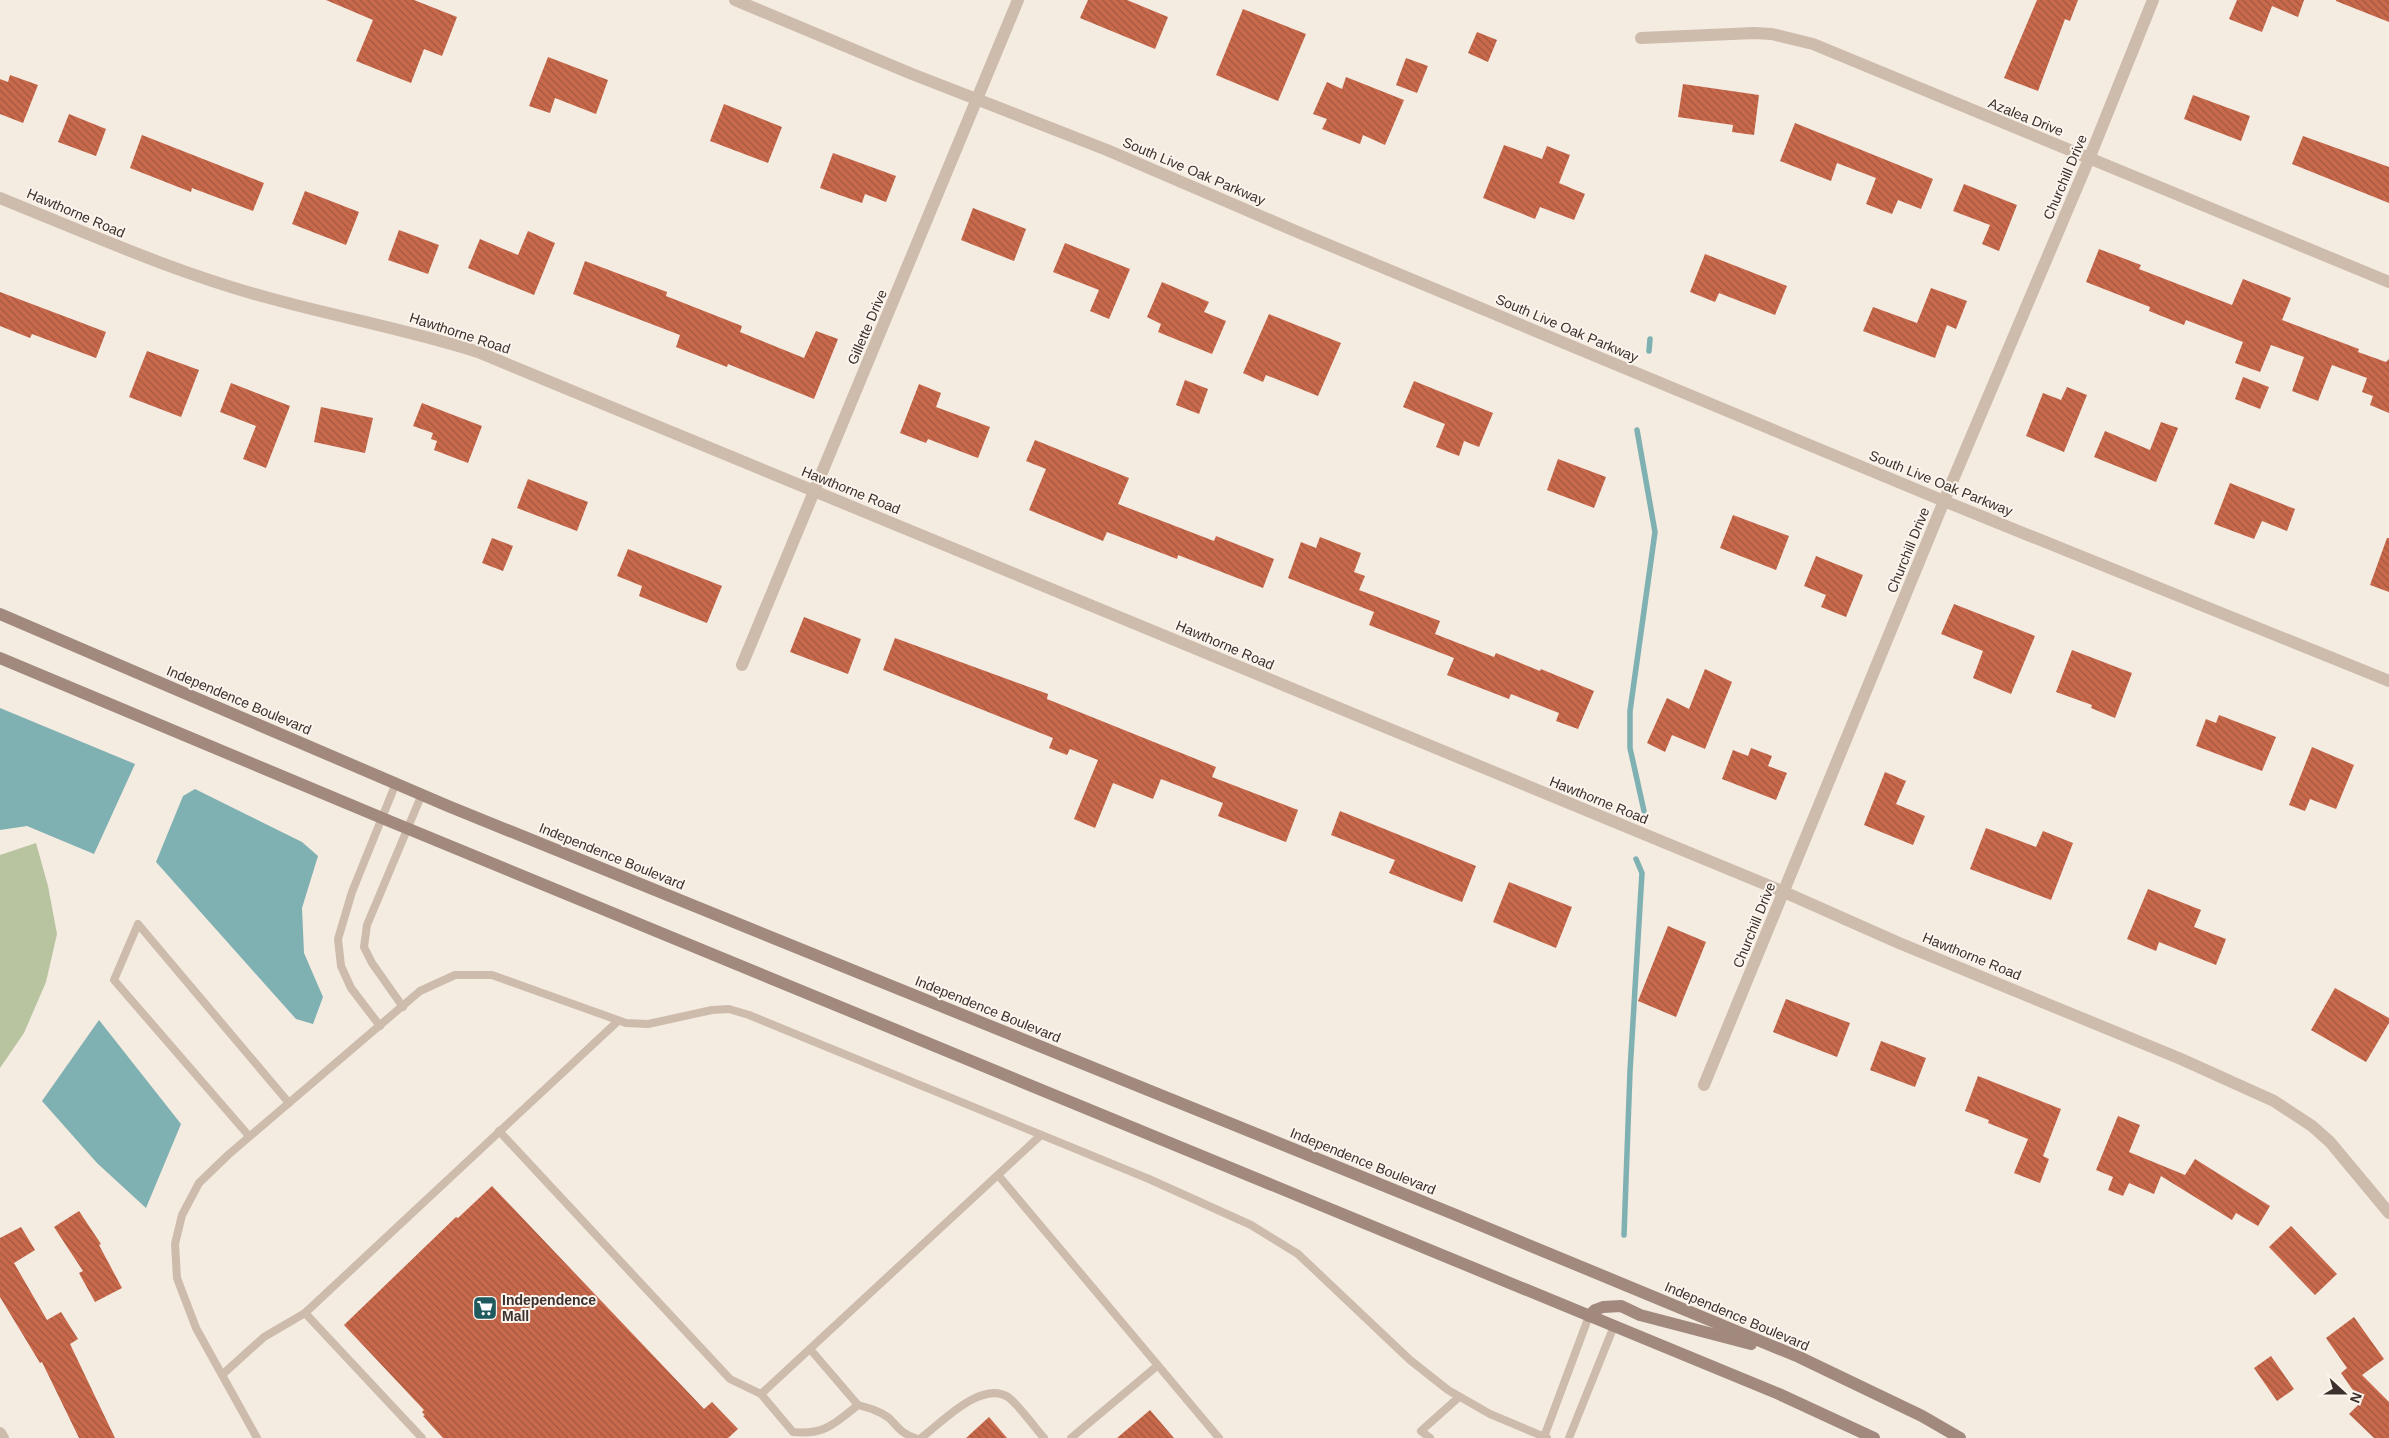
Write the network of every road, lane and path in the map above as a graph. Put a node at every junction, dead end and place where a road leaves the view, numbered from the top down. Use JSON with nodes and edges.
{"nodes":[{"id":1,"x":735,"y":0,"type":"edge"},
{"id":2,"x":1018,"y":0,"type":"edge"},
{"id":3,"x":2153,"y":0,"type":"edge"},
{"id":4,"x":1641,"y":38,"type":"dead end"},
{"id":5,"x":977,"y":99,"type":"junction"},
{"id":6,"x":2089,"y":159,"type":"junction"},
{"id":7,"x":0,"y":198,"type":"edge"},
{"id":8,"x":2389,"y":282,"type":"edge"},
{"id":9,"x":814,"y":491,"type":"junction"},
{"id":10,"x":1944,"y":501,"type":"junction"},
{"id":11,"x":0,"y":614,"type":"edge"},
{"id":12,"x":0,"y":658,"type":"edge"},
{"id":13,"x":742,"y":665,"type":"dead end"},
{"id":14,"x":2389,"y":681,"type":"edge"},
{"id":15,"x":396,"y":783,"type":"junction"},
{"id":16,"x":422,"y":794,"type":"junction"},
{"id":17,"x":382,"y":818,"type":"junction"},
{"id":18,"x":408,"y":829,"type":"junction"},
{"id":19,"x":1784,"y":892,"type":"junction"},
{"id":20,"x":403,"y":1007,"type":"junction"},
{"id":21,"x":618,"y":1021,"type":"junction"},
{"id":22,"x":380,"y":1026,"type":"junction"},
{"id":23,"x":1704,"y":1085,"type":"dead end"},
{"id":24,"x":289,"y":1103,"type":"junction"},
{"id":25,"x":499,"y":1131,"type":"junction"},
{"id":26,"x":1041,"y":1135,"type":"junction"},
{"id":27,"x":249,"y":1136,"type":"junction"},
{"id":28,"x":998,"y":1175,"type":"junction"},
{"id":29,"x":2389,"y":1212,"type":"edge"},
{"id":30,"x":305,"y":1313,"type":"junction"},
{"id":31,"x":1589,"y":1316,"type":"junction"},
{"id":32,"x":1614,"y":1326,"type":"junction"},
{"id":33,"x":810,"y":1349,"type":"junction"},
{"id":34,"x":1799,"y":1357,"type":"junction"},
{"id":35,"x":1157,"y":1366,"type":"junction"},
{"id":36,"x":223,"y":1374,"type":"junction"},
{"id":37,"x":761,"y":1394,"type":"junction"},
{"id":38,"x":1459,"y":1397,"type":"junction"},
{"id":39,"x":858,"y":1405,"type":"junction"},
{"id":40,"x":0,"y":1433,"type":"edge"},
{"id":41,"x":1546,"y":1437,"type":"edge"},
{"id":42,"x":3,"y":1438,"type":"edge"},
{"id":43,"x":257,"y":1438,"type":"edge"},
{"id":44,"x":422,"y":1438,"type":"edge"},
{"id":45,"x":914,"y":1438,"type":"edge"},
{"id":46,"x":921,"y":1438,"type":"edge"},
{"id":47,"x":1044,"y":1438,"type":"edge"},
{"id":48,"x":1072,"y":1438,"type":"edge"},
{"id":49,"x":1219,"y":1438,"type":"edge"},
{"id":50,"x":1430,"y":1438,"type":"edge"},
{"id":51,"x":1568,"y":1438,"type":"edge"},
{"id":52,"x":1874,"y":1438,"type":"edge"},
{"id":53,"x":1960,"y":1438,"type":"edge"}],
"edges":[{"from":1,"to":5,"type":"street","name":"South Live Oak Parkway"},
{"from":2,"to":5,"type":"street","name":"Gillette Drive"},
{"from":3,"to":6,"type":"street","name":"Churchill Drive"},
{"from":4,"to":6,"type":"street","name":"Azalea Drive"},
{"from":5,"to":9,"type":"street","name":"Gillette Drive"},
{"from":5,"to":10,"type":"street","name":"South Live Oak Parkway"},
{"from":6,"to":8,"type":"street","name":"Azalea Drive"},
{"from":6,"to":10,"type":"street","name":"Churchill Drive"},
{"from":7,"to":9,"type":"street","name":"Hawthorne Road"},
{"from":9,"to":13,"type":"street","name":"Gillette Drive"},
{"from":9,"to":19,"type":"street","name":"Hawthorne Road"},
{"from":10,"to":14,"type":"street","name":"South Live Oak Parkway"},
{"from":10,"to":19,"type":"street","name":"Churchill Drive"},
{"from":11,"to":15,"type":"main road","name":"Independence Boulevard"},
{"from":12,"to":17,"type":"main road"},
{"from":15,"to":16,"type":"main road","name":"Independence Boulevard"},
{"from":15,"to":17,"type":"lane"},
{"from":16,"to":18,"type":"lane"},
{"from":16,"to":34,"type":"main road","name":"Independence Boulevard"},
{"from":17,"to":18,"type":"main road"},
{"from":17,"to":22,"type":"lane"},
{"from":18,"to":20,"type":"lane"},
{"from":18,"to":31,"type":"main road"},
{"from":19,"to":23,"type":"street","name":"Churchill Drive"},
{"from":19,"to":29,"type":"street","name":"Hawthorne Road"},
{"from":20,"to":21,"type":"lane"},
{"from":20,"to":22,"type":"lane"},
{"from":21,"to":25,"type":"lane"},
{"from":21,"to":26,"type":"lane"},
{"from":22,"to":24,"type":"lane"},
{"from":24,"to":27,"type":"lane"},
{"from":24,"to":27,"type":"lane"},
{"from":25,"to":30,"type":"lane"},
{"from":25,"to":37,"type":"lane"},
{"from":26,"to":28,"type":"lane"},
{"from":26,"to":38,"type":"lane"},
{"from":27,"to":36,"type":"lane"},
{"from":28,"to":33,"type":"lane"},
{"from":28,"to":35,"type":"lane"},
{"from":30,"to":36,"type":"lane"},
{"from":30,"to":44,"type":"lane"},
{"from":31,"to":32,"type":"main road"},
{"from":31,"to":34,"type":"main road"},
{"from":31,"to":41,"type":"lane"},
{"from":32,"to":51,"type":"lane"},
{"from":32,"to":52,"type":"main road"},
{"from":33,"to":37,"type":"lane"},
{"from":33,"to":39,"type":"lane"},
{"from":34,"to":53,"type":"main road","name":"Independence Boulevard"},
{"from":35,"to":48,"type":"lane"},
{"from":35,"to":49,"type":"lane"},
{"from":36,"to":43,"type":"lane"},
{"from":37,"to":39,"type":"lane"},
{"from":38,"to":41,"type":"lane"},
{"from":38,"to":50,"type":"lane"},
{"from":39,"to":45,"type":"lane"},
{"from":40,"to":42,"type":"street"},
{"from":46,"to":47,"type":"lane"}]}
